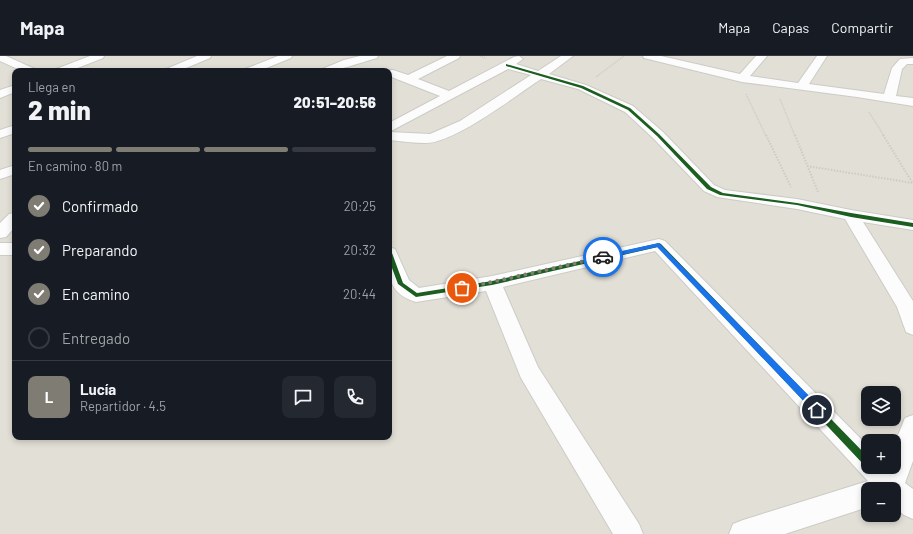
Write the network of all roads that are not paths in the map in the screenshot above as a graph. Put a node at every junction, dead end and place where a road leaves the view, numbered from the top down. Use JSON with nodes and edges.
{"nodes":[{"id":1,"x":18,"y":56,"type":"edge"},
{"id":2,"x":99,"y":56,"type":"edge"},
{"id":3,"x":206,"y":56,"type":"edge"},
{"id":4,"x":287,"y":56,"type":"edge"},
{"id":5,"x":455,"y":56,"type":"edge"},
{"id":6,"x":523,"y":56,"type":"edge"},
{"id":7,"x":568,"y":56,"type":"edge"},
{"id":8,"x":648,"y":56,"type":"edge"},
{"id":9,"x":762,"y":56,"type":"edge"},
{"id":10,"x":822,"y":56,"type":"edge"},
{"id":11,"x":2,"y":60,"type":"edge"},
{"id":12,"x":913,"y":61,"type":"edge"},
{"id":13,"x":377,"y":65,"type":"edge"},
{"id":14,"x":507,"y":65,"type":"junction"},
{"id":15,"x":23,"y":68,"type":"edge"},
{"id":16,"x":68,"y":68,"type":"edge"},
{"id":17,"x":177,"y":68,"type":"edge"},
{"id":18,"x":257,"y":68,"type":"edge"},
{"id":19,"x":352,"y":68,"type":"edge"},
{"id":20,"x":392,"y":72,"type":"edge"},
{"id":21,"x":539,"y":75,"type":"junction"},
{"id":22,"x":742,"y":79,"type":"junction"},
{"id":23,"x":407,"y":80,"type":"junction"},
{"id":24,"x":801,"y":87,"type":"junction"},
{"id":25,"x":12,"y":89,"type":"edge"},
{"id":26,"x":0,"y":94,"type":"edge"},
{"id":27,"x":449,"y":95,"type":"junction"},
{"id":28,"x":889,"y":98,"type":"junction"},
{"id":29,"x":913,"y":102,"type":"edge"},
{"id":30,"x":392,"y":126,"type":"edge"},
{"id":31,"x":12,"y":130,"type":"edge"},
{"id":32,"x":0,"y":134,"type":"edge"},
{"id":33,"x":392,"y":136,"type":"edge"},
{"id":34,"x":12,"y":170,"type":"edge"},
{"id":35,"x":0,"y":175,"type":"edge"},
{"id":36,"x":851,"y":215,"type":"junction"},
{"id":37,"x":12,"y":221,"type":"edge"},
{"id":38,"x":913,"y":224,"type":"edge"},
{"id":39,"x":0,"y":234,"type":"edge"},
{"id":40,"x":0,"y":249,"type":"edge"},
{"id":41,"x":12,"y":249,"type":"edge"},
{"id":42,"x":392,"y":261,"type":"edge"},
{"id":43,"x":492,"y":282,"type":"junction"},
{"id":44,"x":913,"y":327,"type":"edge"},
{"id":45,"x":913,"y":426,"type":"edge"},
{"id":46,"x":861,"y":456,"type":"edge"},
{"id":47,"x":889,"y":482,"type":"edge"},
{"id":48,"x":861,"y":498,"type":"edge"},
{"id":49,"x":901,"y":499,"type":"edge"},
{"id":50,"x":913,"y":506,"type":"edge"},
{"id":51,"x":629,"y":534,"type":"edge"},
{"id":52,"x":743,"y":534,"type":"edge"}],
"edges":[{"from":1,"to":11,"type":"street"},
{"from":2,"to":16,"type":"street"},
{"from":3,"to":17,"type":"street"},
{"from":4,"to":18,"type":"street"},
{"from":5,"to":23,"type":"street"},
{"from":6,"to":14,"type":"street"},
{"from":7,"to":21,"type":"street"},
{"from":8,"to":22,"type":"street"},
{"from":9,"to":22,"type":"street"},
{"from":10,"to":24,"type":"street"},
{"from":11,"to":15,"type":"street"},
{"from":12,"to":28,"type":"street"},
{"from":13,"to":19,"type":"street"},
{"from":14,"to":21,"type":"street"},
{"from":14,"to":27,"type":"street"},
{"from":20,"to":23,"type":"street"},
{"from":21,"to":33,"type":"street"},
{"from":21,"to":36,"type":"street"},
{"from":22,"to":24,"type":"street"},
{"from":23,"to":27,"type":"street"},
{"from":24,"to":28,"type":"street"},
{"from":25,"to":26,"type":"street"},
{"from":27,"to":30,"type":"street"},
{"from":28,"to":29,"type":"street"},
{"from":31,"to":32,"type":"street"},
{"from":34,"to":35,"type":"street"},
{"from":36,"to":38,"type":"street"},
{"from":36,"to":44,"type":"street"},
{"from":37,"to":39,"type":"street"},
{"from":40,"to":41,"type":"street"},
{"from":42,"to":43,"type":"street"},
{"from":43,"to":46,"type":"street"},
{"from":43,"to":51,"type":"street"},
{"from":45,"to":47,"type":"street"},
{"from":48,"to":52,"type":"street"},
{"from":49,"to":50,"type":"street"}]}
